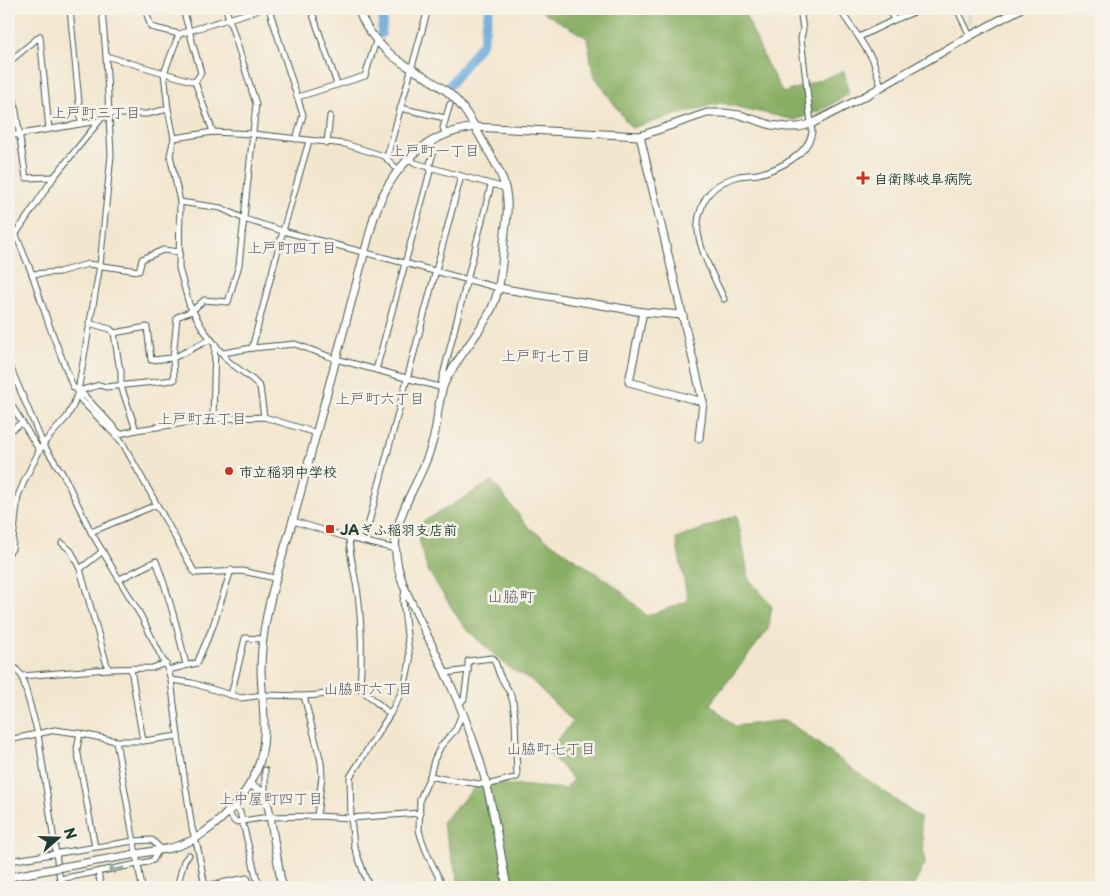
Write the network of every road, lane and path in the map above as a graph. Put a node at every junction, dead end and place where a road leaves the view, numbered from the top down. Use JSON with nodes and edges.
{"nodes":[{"id":1,"x":70,"y":9,"type":"edge"},
{"id":2,"x":102,"y":9,"type":"edge"},
{"id":3,"x":145,"y":9,"type":"edge"},
{"id":4,"x":183,"y":9,"type":"edge"},
{"id":5,"x":226,"y":9,"type":"edge"},
{"id":6,"x":262,"y":9,"type":"edge"},
{"id":7,"x":269,"y":9,"type":"edge"},
{"id":8,"x":311,"y":9,"type":"edge"},
{"id":9,"x":358,"y":9,"type":"edge"},
{"id":10,"x":428,"y":9,"type":"edge"},
{"id":11,"x":800,"y":9,"type":"edge"},
{"id":12,"x":839,"y":9,"type":"edge"},
{"id":13,"x":889,"y":9,"type":"edge"},
{"id":14,"x":922,"y":9,"type":"edge"},
{"id":15,"x":956,"y":9,"type":"edge"},
{"id":16,"x":1013,"y":11,"type":"edge"},
{"id":17,"x":229,"y":19,"type":"junction"},
{"id":18,"x":894,"y":20,"type":"junction"},
{"id":19,"x":190,"y":31,"type":"junction"},
{"id":20,"x":179,"y":34,"type":"junction"},
{"id":21,"x":970,"y":36,"type":"junction"},
{"id":22,"x":859,"y":37,"type":"junction"},
{"id":23,"x":376,"y":41,"type":"junction"},
{"id":24,"x":106,"y":56,"type":"junction"},
{"id":25,"x":9,"y":62,"type":"edge"},
{"id":26,"x":411,"y":69,"type":"junction"},
{"id":27,"x":164,"y":73,"type":"junction"},
{"id":28,"x":195,"y":82,"type":"junction"},
{"id":29,"x":336,"y":84,"type":"junction"},
{"id":30,"x":882,"y":86,"type":"junction"},
{"id":31,"x":9,"y":93,"type":"edge"},
{"id":32,"x":298,"y":97,"type":"junction"},
{"id":33,"x":450,"y":104,"type":"dead end"},
{"id":34,"x":400,"y":108,"type":"junction"},
{"id":35,"x":168,"y":109,"type":"junction"},
{"id":36,"x":109,"y":111,"type":"junction"},
{"id":37,"x":330,"y":116,"type":"dead end"},
{"id":38,"x":445,"y":118,"type":"junction"},
{"id":39,"x":98,"y":121,"type":"junction"},
{"id":40,"x":81,"y":124,"type":"junction"},
{"id":41,"x":811,"y":124,"type":"junction"},
{"id":42,"x":475,"y":127,"type":"junction"},
{"id":43,"x":49,"y":129,"type":"junction"},
{"id":44,"x":213,"y":132,"type":"junction"},
{"id":45,"x":20,"y":134,"type":"junction"},
{"id":46,"x":253,"y":134,"type":"junction"},
{"id":47,"x":446,"y":135,"type":"junction"},
{"id":48,"x":9,"y":136,"type":"edge"},
{"id":49,"x":640,"y":136,"type":"junction"},
{"id":50,"x":174,"y":138,"type":"junction"},
{"id":51,"x":296,"y":139,"type":"junction"},
{"id":52,"x":309,"y":141,"type":"junction"},
{"id":53,"x":430,"y":142,"type":"junction"},
{"id":54,"x":327,"y":143,"type":"junction"},
{"id":55,"x":388,"y":156,"type":"junction"},
{"id":56,"x":409,"y":158,"type":"junction"},
{"id":57,"x":430,"y":168,"type":"junction"},
{"id":58,"x":398,"y":170,"type":"junction"},
{"id":59,"x":461,"y":176,"type":"junction"},
{"id":60,"x":54,"y":178,"type":"junction"},
{"id":61,"x":492,"y":185,"type":"junction"},
{"id":62,"x":505,"y":188,"type":"junction"},
{"id":63,"x":180,"y":202,"type":"junction"},
{"id":64,"x":9,"y":218,"type":"edge"},
{"id":65,"x":244,"y":219,"type":"junction"},
{"id":66,"x":283,"y":231,"type":"junction"},
{"id":67,"x":15,"y":235,"type":"junction"},
{"id":68,"x":9,"y":244,"type":"edge"},
{"id":69,"x":180,"y":252,"type":"junction"},
{"id":70,"x":365,"y":253,"type":"junction"},
{"id":71,"x":405,"y":264,"type":"junction"},
{"id":72,"x":100,"y":265,"type":"junction"},
{"id":73,"x":436,"y":272,"type":"junction"},
{"id":74,"x":32,"y":274,"type":"junction"},
{"id":75,"x":467,"y":280,"type":"junction"},
{"id":76,"x":498,"y":288,"type":"junction"},
{"id":77,"x":724,"y":299,"type":"dead end"},
{"id":78,"x":192,"y":311,"type":"junction"},
{"id":79,"x":643,"y":312,"type":"junction"},
{"id":80,"x":682,"y":315,"type":"junction"},
{"id":81,"x":90,"y":323,"type":"junction"},
{"id":82,"x":114,"y":334,"type":"junction"},
{"id":83,"x":213,"y":342,"type":"junction"},
{"id":84,"x":252,"y":348,"type":"junction"},
{"id":85,"x":223,"y":353,"type":"junction"},
{"id":86,"x":173,"y":358,"type":"junction"},
{"id":87,"x":336,"y":359,"type":"junction"},
{"id":88,"x":9,"y":364,"type":"edge"},
{"id":89,"x":376,"y":370,"type":"junction"},
{"id":90,"x":407,"y":378,"type":"junction"},
{"id":91,"x":121,"y":386,"type":"junction"},
{"id":92,"x":441,"y":387,"type":"junction"},
{"id":93,"x":78,"y":391,"type":"junction"},
{"id":94,"x":9,"y":401,"type":"edge"},
{"id":95,"x":703,"y":402,"type":"junction"},
{"id":96,"x":264,"y":417,"type":"junction"},
{"id":97,"x":213,"y":419,"type":"junction"},
{"id":98,"x":22,"y":423,"type":"junction"},
{"id":99,"x":136,"y":430,"type":"junction"},
{"id":100,"x":9,"y":431,"type":"edge"},
{"id":101,"x":316,"y":433,"type":"junction"},
{"id":102,"x":698,"y":438,"type":"dead end"},
{"id":103,"x":43,"y":444,"type":"junction"},
{"id":104,"x":40,"y":450,"type":"junction"},
{"id":105,"x":156,"y":505,"type":"junction"},
{"id":106,"x":15,"y":522,"type":"junction"},
{"id":107,"x":293,"y":522,"type":"junction"},
{"id":108,"x":9,"y":524,"type":"edge"},
{"id":109,"x":92,"y":532,"type":"junction"},
{"id":110,"x":349,"y":538,"type":"junction"},
{"id":111,"x":364,"y":541,"type":"junction"},
{"id":112,"x":62,"y":543,"type":"dead end"},
{"id":113,"x":396,"y":549,"type":"junction"},
{"id":114,"x":103,"y":551,"type":"junction"},
{"id":115,"x":9,"y":553,"type":"edge"},
{"id":116,"x":80,"y":569,"type":"junction"},
{"id":117,"x":231,"y":570,"type":"junction"},
{"id":118,"x":275,"y":578,"type":"junction"},
{"id":119,"x":120,"y":580,"type":"junction"},
{"id":120,"x":405,"y":589,"type":"junction"},
{"id":121,"x":262,"y":639,"type":"junction"},
{"id":122,"x":9,"y":661,"type":"edge"},
{"id":123,"x":166,"y":664,"type":"junction"},
{"id":124,"x":186,"y":665,"type":"junction"},
{"id":125,"x":108,"y":669,"type":"junction"},
{"id":126,"x":130,"y":669,"type":"junction"},
{"id":127,"x":168,"y":670,"type":"junction"},
{"id":128,"x":468,"y":670,"type":"junction"},
{"id":129,"x":445,"y":673,"type":"junction"},
{"id":130,"x":22,"y":676,"type":"junction"},
{"id":131,"x":172,"y":680,"type":"junction"},
{"id":132,"x":360,"y":688,"type":"junction"},
{"id":133,"x":231,"y":695,"type":"junction"},
{"id":134,"x":263,"y":695,"type":"junction"},
{"id":135,"x":304,"y":696,"type":"junction"},
{"id":136,"x":459,"y":704,"type":"junction"},
{"id":137,"x":462,"y":713,"type":"junction"},
{"id":138,"x":390,"y":714,"type":"junction"},
{"id":139,"x":80,"y":733,"type":"junction"},
{"id":140,"x":38,"y":734,"type":"junction"},
{"id":141,"x":178,"y":736,"type":"junction"},
{"id":142,"x":9,"y":740,"type":"edge"},
{"id":143,"x":116,"y":741,"type":"junction"},
{"id":144,"x":143,"y":741,"type":"junction"},
{"id":145,"x":265,"y":770,"type":"dead end"},
{"id":146,"x":430,"y":776,"type":"junction"},
{"id":147,"x":250,"y":784,"type":"junction"},
{"id":148,"x":487,"y":784,"type":"junction"},
{"id":149,"x":264,"y":794,"type":"junction"},
{"id":150,"x":230,"y":809,"type":"junction"},
{"id":151,"x":420,"y":812,"type":"junction"},
{"id":152,"x":318,"y":816,"type":"junction"},
{"id":153,"x":269,"y":817,"type":"junction"},
{"id":154,"x":351,"y":818,"type":"junction"},
{"id":155,"x":242,"y":821,"type":"junction"},
{"id":156,"x":195,"y":839,"type":"junction"},
{"id":157,"x":134,"y":841,"type":"junction"},
{"id":158,"x":95,"y":847,"type":"junction"},
{"id":159,"x":160,"y":850,"type":"junction"},
{"id":160,"x":55,"y":853,"type":"junction"},
{"id":161,"x":136,"y":854,"type":"junction"},
{"id":162,"x":188,"y":855,"type":"dead end"},
{"id":163,"x":9,"y":861,"type":"edge"},
{"id":164,"x":138,"y":865,"type":"junction"},
{"id":165,"x":98,"y":872,"type":"junction"},
{"id":166,"x":9,"y":877,"type":"edge"},
{"id":167,"x":60,"y":879,"type":"junction"},
{"id":168,"x":227,"y":885,"type":"edge"},
{"id":169,"x":282,"y":885,"type":"edge"},
{"id":170,"x":61,"y":887,"type":"edge"},
{"id":171,"x":101,"y":887,"type":"edge"},
{"id":172,"x":142,"y":887,"type":"edge"},
{"id":173,"x":177,"y":887,"type":"edge"},
{"id":174,"x":205,"y":887,"type":"edge"},
{"id":175,"x":252,"y":887,"type":"edge"},
{"id":176,"x":266,"y":887,"type":"edge"},
{"id":177,"x":369,"y":887,"type":"edge"},
{"id":178,"x":444,"y":887,"type":"edge"},
{"id":179,"x":507,"y":887,"type":"edge"}],
"edges":[{"from":1,"to":40,"type":"street"},
{"from":2,"to":24,"type":"street"},
{"from":3,"to":20,"type":"street"},
{"from":4,"to":19,"type":"street"},
{"from":5,"to":17,"type":"street"},
{"from":6,"to":17,"type":"street"},
{"from":7,"to":32,"type":"street"},
{"from":8,"to":29,"type":"street"},
{"from":9,"to":23,"type":"street"},
{"from":10,"to":26,"type":"street"},
{"from":11,"to":41,"type":"street"},
{"from":12,"to":22,"type":"street"},
{"from":13,"to":18,"type":"street"},
{"from":14,"to":18,"type":"street"},
{"from":15,"to":21,"type":"street"},
{"from":16,"to":21,"type":"street"},
{"from":17,"to":19,"type":"street"},
{"from":17,"to":46,"type":"street"},
{"from":18,"to":22,"type":"street"},
{"from":19,"to":20,"type":"street"},
{"from":19,"to":28,"type":"street"},
{"from":20,"to":27,"type":"street"},
{"from":21,"to":30,"type":"street"},
{"from":22,"to":30,"type":"street"},
{"from":23,"to":26,"type":"street"},
{"from":23,"to":29,"type":"street"},
{"from":24,"to":27,"type":"street"},
{"from":24,"to":36,"type":"street"},
{"from":25,"to":43,"type":"street"},
{"from":26,"to":34,"type":"street"},
{"from":26,"to":42,"type":"street"},
{"from":27,"to":28,"type":"street"},
{"from":27,"to":35,"type":"street"},
{"from":28,"to":44,"type":"street"},
{"from":29,"to":32,"type":"street"},
{"from":30,"to":41,"type":"street"},
{"from":31,"to":45,"type":"street"},
{"from":32,"to":51,"type":"street"},
{"from":33,"to":38,"type":"street"},
{"from":34,"to":38,"type":"street"},
{"from":34,"to":55,"type":"street"},
{"from":35,"to":36,"type":"street"},
{"from":35,"to":50,"type":"street"},
{"from":36,"to":39,"type":"street"},
{"from":36,"to":72,"type":"street"},
{"from":37,"to":54,"type":"street"},
{"from":38,"to":47,"type":"street"},
{"from":39,"to":40,"type":"street"},
{"from":39,"to":60,"type":"street"},
{"from":40,"to":43,"type":"street"},
{"from":41,"to":49,"type":"street"},
{"from":41,"to":77,"type":"street"},
{"from":42,"to":47,"type":"street"},
{"from":42,"to":49,"type":"street"},
{"from":42,"to":62,"type":"street"},
{"from":43,"to":45,"type":"street"},
{"from":44,"to":46,"type":"street"},
{"from":44,"to":50,"type":"street"},
{"from":45,"to":48,"type":"street"},
{"from":45,"to":60,"type":"street"},
{"from":46,"to":51,"type":"street"},
{"from":46,"to":65,"type":"street"},
{"from":47,"to":53,"type":"street"},
{"from":49,"to":80,"type":"street"},
{"from":50,"to":63,"type":"street"},
{"from":51,"to":52,"type":"street"},
{"from":52,"to":54,"type":"street"},
{"from":52,"to":66,"type":"street"},
{"from":53,"to":56,"type":"street"},
{"from":53,"to":57,"type":"street"},
{"from":54,"to":55,"type":"street"},
{"from":55,"to":58,"type":"street"},
{"from":56,"to":57,"type":"street"},
{"from":56,"to":58,"type":"street"},
{"from":57,"to":59,"type":"street"},
{"from":57,"to":71,"type":"street"},
{"from":58,"to":70,"type":"street"},
{"from":59,"to":61,"type":"street"},
{"from":59,"to":73,"type":"street"},
{"from":60,"to":67,"type":"street"},
{"from":61,"to":62,"type":"street"},
{"from":61,"to":75,"type":"street"},
{"from":62,"to":76,"type":"street"},
{"from":63,"to":65,"type":"street"},
{"from":63,"to":69,"type":"street"},
{"from":64,"to":67,"type":"street"},
{"from":65,"to":66,"type":"street"},
{"from":65,"to":78,"type":"street"},
{"from":66,"to":70,"type":"street"},
{"from":66,"to":84,"type":"street"},
{"from":67,"to":68,"type":"street"},
{"from":67,"to":74,"type":"street"},
{"from":69,"to":72,"type":"street"},
{"from":69,"to":78,"type":"street"},
{"from":70,"to":71,"type":"street"},
{"from":70,"to":87,"type":"street"},
{"from":71,"to":73,"type":"street"},
{"from":71,"to":89,"type":"street"},
{"from":72,"to":74,"type":"street"},
{"from":72,"to":81,"type":"street"},
{"from":73,"to":75,"type":"street"},
{"from":73,"to":90,"type":"street"},
{"from":74,"to":93,"type":"street"},
{"from":75,"to":76,"type":"street"},
{"from":75,"to":92,"type":"street"},
{"from":76,"to":79,"type":"street"},
{"from":76,"to":92,"type":"street"},
{"from":78,"to":83,"type":"street"},
{"from":78,"to":86,"type":"street"},
{"from":79,"to":80,"type":"street"},
{"from":79,"to":95,"type":"street"},
{"from":80,"to":95,"type":"street"},
{"from":81,"to":82,"type":"street"},
{"from":81,"to":93,"type":"street"},
{"from":82,"to":86,"type":"street"},
{"from":82,"to":91,"type":"street"},
{"from":83,"to":85,"type":"street"},
{"from":83,"to":86,"type":"street"},
{"from":83,"to":97,"type":"street"},
{"from":84,"to":85,"type":"street"},
{"from":84,"to":87,"type":"street"},
{"from":85,"to":96,"type":"street"},
{"from":86,"to":91,"type":"street"},
{"from":87,"to":89,"type":"street"},
{"from":87,"to":101,"type":"street"},
{"from":88,"to":103,"type":"street"},
{"from":89,"to":90,"type":"street"},
{"from":90,"to":92,"type":"street"},
{"from":90,"to":111,"type":"street"},
{"from":91,"to":93,"type":"street"},
{"from":91,"to":99,"type":"street"},
{"from":92,"to":113,"type":"street"},
{"from":93,"to":99,"type":"street"},
{"from":93,"to":103,"type":"street"},
{"from":93,"to":105,"type":"street"},
{"from":94,"to":98,"type":"street"},
{"from":95,"to":102,"type":"street"},
{"from":96,"to":97,"type":"street"},
{"from":96,"to":101,"type":"street"},
{"from":97,"to":99,"type":"street"},
{"from":98,"to":100,"type":"street"},
{"from":98,"to":104,"type":"street"},
{"from":101,"to":107,"type":"street"},
{"from":103,"to":104,"type":"street"},
{"from":103,"to":109,"type":"street"},
{"from":104,"to":106,"type":"street"},
{"from":105,"to":109,"type":"street"},
{"from":105,"to":117,"type":"street"},
{"from":106,"to":108,"type":"street"},
{"from":106,"to":115,"type":"street"},
{"from":107,"to":110,"type":"street"},
{"from":107,"to":118,"type":"street"},
{"from":109,"to":114,"type":"street"},
{"from":110,"to":111,"type":"street"},
{"from":110,"to":132,"type":"street"},
{"from":111,"to":113,"type":"street"},
{"from":112,"to":116,"type":"street"},
{"from":113,"to":120,"type":"street"},
{"from":114,"to":116,"type":"street"},
{"from":114,"to":119,"type":"street"},
{"from":116,"to":125,"type":"street"},
{"from":117,"to":118,"type":"street"},
{"from":117,"to":124,"type":"street"},
{"from":118,"to":121,"type":"street"},
{"from":119,"to":123,"type":"street"},
{"from":119,"to":124,"type":"street"},
{"from":120,"to":129,"type":"street"},
{"from":120,"to":138,"type":"street"},
{"from":121,"to":133,"type":"street"},
{"from":121,"to":134,"type":"street"},
{"from":122,"to":130,"type":"street"},
{"from":123,"to":126,"type":"street"},
{"from":123,"to":127,"type":"street"},
{"from":124,"to":127,"type":"street"},
{"from":125,"to":126,"type":"street"},
{"from":125,"to":130,"type":"street"},
{"from":126,"to":144,"type":"street"},
{"from":127,"to":131,"type":"street"},
{"from":128,"to":129,"type":"street"},
{"from":128,"to":136,"type":"street"},
{"from":128,"to":148,"type":"street"},
{"from":129,"to":136,"type":"street"},
{"from":130,"to":140,"type":"street"},
{"from":131,"to":133,"type":"street"},
{"from":131,"to":141,"type":"street"},
{"from":132,"to":135,"type":"street"},
{"from":132,"to":138,"type":"street"},
{"from":133,"to":134,"type":"street"},
{"from":134,"to":135,"type":"street"},
{"from":134,"to":147,"type":"street"},
{"from":135,"to":152,"type":"street"},
{"from":136,"to":137,"type":"street"},
{"from":137,"to":146,"type":"street"},
{"from":137,"to":148,"type":"street"},
{"from":138,"to":154,"type":"street"},
{"from":139,"to":140,"type":"street"},
{"from":139,"to":143,"type":"street"},
{"from":139,"to":158,"type":"street"},
{"from":140,"to":142,"type":"street"},
{"from":140,"to":160,"type":"street"},
{"from":141,"to":144,"type":"street"},
{"from":141,"to":156,"type":"street"},
{"from":143,"to":144,"type":"street"},
{"from":143,"to":157,"type":"street"},
{"from":145,"to":149,"type":"street"},
{"from":146,"to":148,"type":"street"},
{"from":146,"to":151,"type":"street"},
{"from":147,"to":149,"type":"street"},
{"from":147,"to":150,"type":"street"},
{"from":148,"to":179,"type":"street"},
{"from":149,"to":153,"type":"street"},
{"from":150,"to":155,"type":"street"},
{"from":150,"to":155,"type":"street"},
{"from":150,"to":156,"type":"street"},
{"from":151,"to":154,"type":"street"},
{"from":151,"to":178,"type":"street"},
{"from":152,"to":153,"type":"street"},
{"from":152,"to":154,"type":"street"},
{"from":153,"to":155,"type":"street"},
{"from":153,"to":169,"type":"street"},
{"from":154,"to":177,"type":"street"},
{"from":155,"to":176,"type":"street"},
{"from":156,"to":159,"type":"street"},
{"from":156,"to":174,"type":"street"},
{"from":157,"to":158,"type":"street"},
{"from":157,"to":159,"type":"street"},
{"from":157,"to":161,"type":"street"},
{"from":158,"to":160,"type":"street"},
{"from":159,"to":161,"type":"street"},
{"from":159,"to":164,"type":"street"},
{"from":160,"to":163,"type":"street"},
{"from":160,"to":167,"type":"street"},
{"from":161,"to":164,"type":"street"},
{"from":161,"to":166,"type":"street","bridge":true},
{"from":162,"to":173,"type":"street"},
{"from":164,"to":165,"type":"street","one_way":true},
{"from":164,"to":172,"type":"street"},
{"from":165,"to":167,"type":"street"},
{"from":165,"to":171,"type":"street"},
{"from":167,"to":170,"type":"street"},
{"from":168,"to":174,"type":"street"},
{"from":168,"to":175,"type":"street"},
{"from":169,"to":176,"type":"street"}]}
